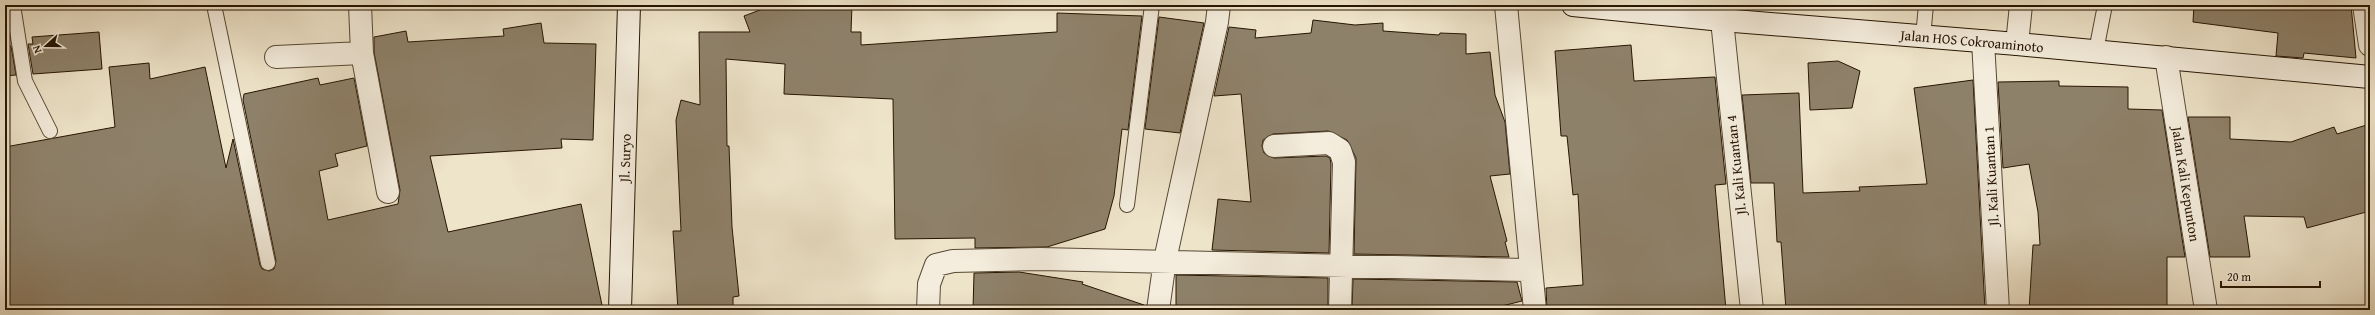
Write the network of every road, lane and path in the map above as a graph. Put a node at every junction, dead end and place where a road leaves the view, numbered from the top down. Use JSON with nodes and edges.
{"nodes":[{"id":1,"x":12,"y":5,"type":"edge"},
{"id":2,"x":214,"y":5,"type":"edge"},
{"id":3,"x":360,"y":5,"type":"edge"},
{"id":4,"x":629,"y":5,"type":"edge"},
{"id":5,"x":1152,"y":5,"type":"edge"},
{"id":6,"x":1219,"y":5,"type":"edge"},
{"id":7,"x":1506,"y":5,"type":"edge"},
{"id":8,"x":1573,"y":5,"type":"edge"},
{"id":9,"x":1926,"y":5,"type":"edge"},
{"id":10,"x":2021,"y":5,"type":"edge"},
{"id":11,"x":2105,"y":5,"type":"edge"},
{"id":12,"x":2364,"y":5,"type":"edge"},
{"id":13,"x":1652,"y":9,"type":"edge"},
{"id":14,"x":1722,"y":20,"type":"junction"},
{"id":15,"x":1923,"y":37,"type":"junction"},
{"id":16,"x":1983,"y":41,"type":"junction"},
{"id":17,"x":2017,"y":44,"type":"junction"},
{"id":18,"x":2370,"y":45,"type":"edge"},
{"id":19,"x":2096,"y":51,"type":"junction"},
{"id":20,"x":362,"y":53,"type":"junction"},
{"id":21,"x":276,"y":57,"type":"dead end"},
{"id":22,"x":2166,"y":57,"type":"junction"},
{"id":23,"x":2370,"y":77,"type":"edge"},
{"id":24,"x":50,"y":130,"type":"dead end"},
{"id":25,"x":1274,"y":146,"type":"dead end"},
{"id":26,"x":388,"y":192,"type":"dead end"},
{"id":27,"x":1127,"y":205,"type":"dead end"},
{"id":28,"x":1165,"y":260,"type":"junction"},
{"id":29,"x":268,"y":263,"type":"dead end"},
{"id":30,"x":1340,"y":267,"type":"junction"},
{"id":31,"x":1531,"y":270,"type":"junction"},
{"id":32,"x":620,"y":310,"type":"edge"},
{"id":33,"x":928,"y":310,"type":"edge"},
{"id":34,"x":1158,"y":310,"type":"edge"},
{"id":35,"x":1340,"y":310,"type":"edge"},
{"id":36,"x":1534,"y":310,"type":"edge"},
{"id":37,"x":1752,"y":310,"type":"edge"},
{"id":38,"x":1998,"y":310,"type":"edge"},
{"id":39,"x":2206,"y":310,"type":"edge"}],
"edges":[{"from":1,"to":24,"type":"lane"},
{"from":2,"to":29,"type":"lane"},
{"from":3,"to":20,"type":"street"},
{"from":4,"to":32,"type":"street","name":"Jl. Suryo"},
{"from":5,"to":27,"type":"lane"},
{"from":6,"to":28,"type":"street"},
{"from":7,"to":31,"type":"street"},
{"from":8,"to":13,"type":"street","name":"Jalan HOS Cokroaminoto"},
{"from":9,"to":15,"type":"lane"},
{"from":10,"to":17,"type":"street"},
{"from":11,"to":19,"type":"lane"},
{"from":12,"to":18,"type":"street"},
{"from":13,"to":14,"type":"street","name":"Jalan HOS Cokroaminoto"},
{"from":14,"to":15,"type":"street","name":"Jalan HOS Cokroaminoto"},
{"from":14,"to":37,"type":"street","name":"Jl. Kali Kuantan 4"},
{"from":15,"to":16,"type":"street","name":"Jalan HOS Cokroaminoto"},
{"from":16,"to":17,"type":"street","name":"Jalan HOS Cokroaminoto"},
{"from":16,"to":38,"type":"street","name":"Jl. Kali Kuantan 1"},
{"from":17,"to":19,"type":"street","name":"Jalan HOS Cokroaminoto"},
{"from":19,"to":22,"type":"street","name":"Jalan HOS Cokroaminoto"},
{"from":20,"to":21,"type":"street"},
{"from":20,"to":26,"type":"street"},
{"from":22,"to":23,"type":"street","name":"Jalan HOS Cokroaminoto"},
{"from":22,"to":39,"type":"street","name":"Jalan Kali Kepunton"},
{"from":25,"to":30,"type":"street"},
{"from":28,"to":30,"type":"street"},
{"from":28,"to":33,"type":"street"},
{"from":28,"to":34,"type":"street"},
{"from":30,"to":31,"type":"street"},
{"from":30,"to":35,"type":"street"},
{"from":31,"to":36,"type":"street"}]}
